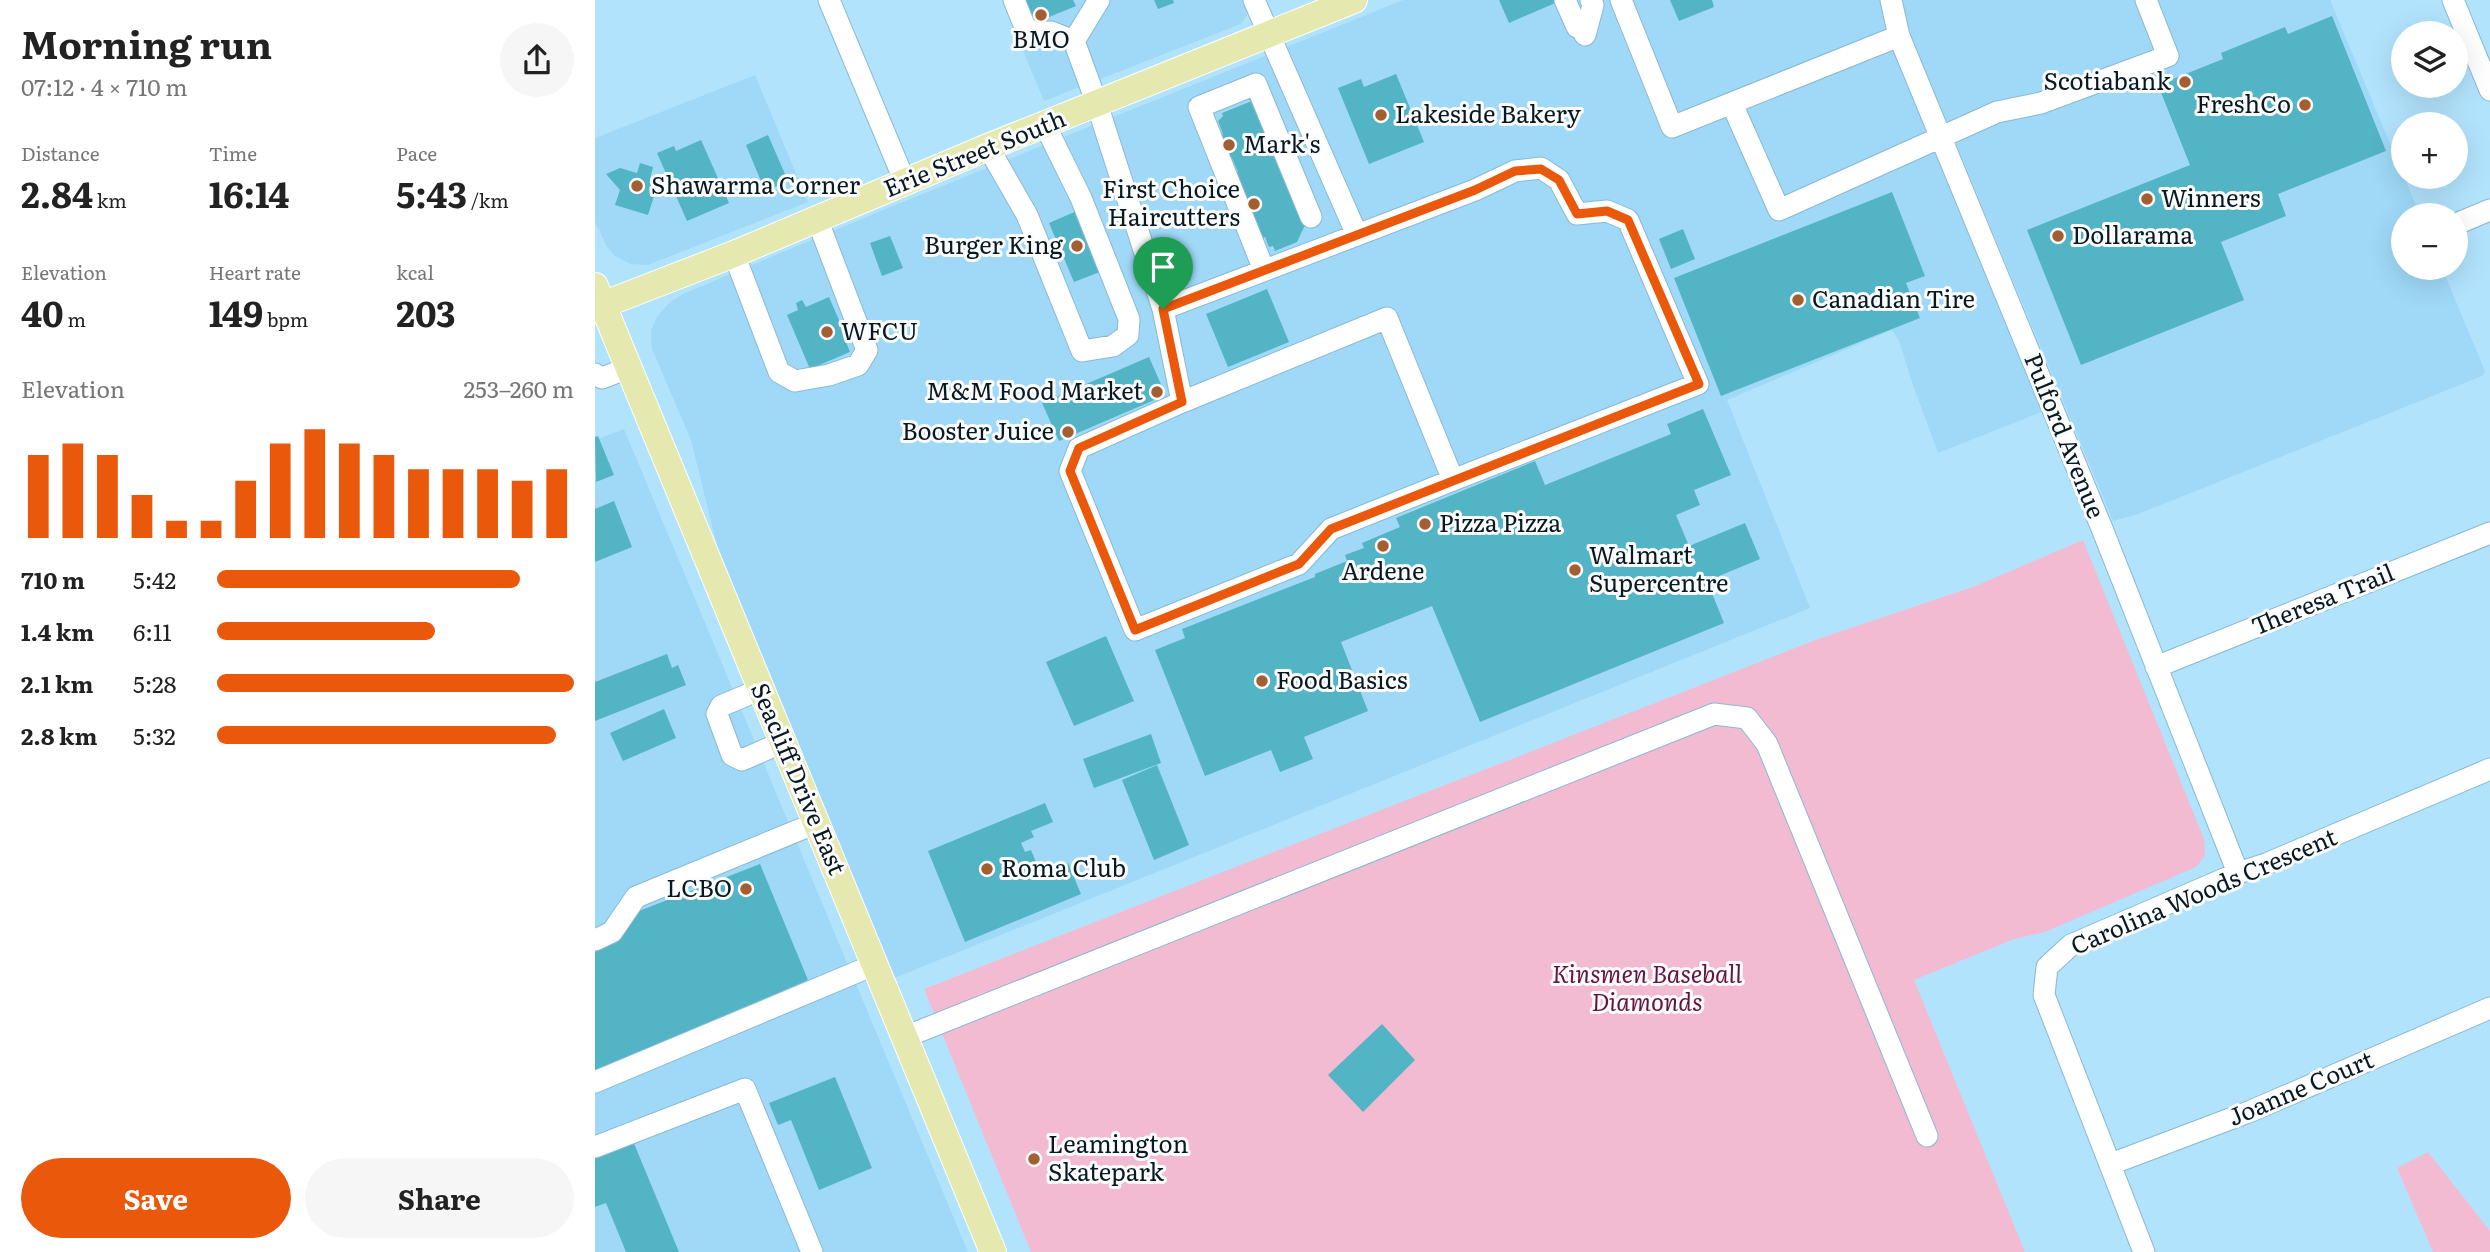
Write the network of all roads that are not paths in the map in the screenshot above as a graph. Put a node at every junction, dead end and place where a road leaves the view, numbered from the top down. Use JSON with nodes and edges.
{"nodes":[{"id":1,"x":829,"y":0,"type":"edge"},
{"id":2,"x":1014,"y":0,"type":"edge"},
{"id":3,"x":1099,"y":0,"type":"edge"},
{"id":4,"x":1254,"y":0,"type":"edge"},
{"id":5,"x":1355,"y":0,"type":"edge"},
{"id":6,"x":1565,"y":0,"type":"edge"},
{"id":7,"x":1591,"y":0,"type":"edge"},
{"id":8,"x":1621,"y":0,"type":"edge"},
{"id":9,"x":1891,"y":0,"type":"edge"},
{"id":10,"x":2146,"y":0,"type":"edge"},
{"id":11,"x":2453,"y":0,"type":"edge"},
{"id":12,"x":1269,"y":35,"type":"junction"},
{"id":13,"x":1899,"y":36,"type":"junction"},
{"id":14,"x":1074,"y":41,"type":"junction"},
{"id":15,"x":2490,"y":90,"type":"edge"},
{"id":16,"x":1097,"y":104,"type":"junction"},
{"id":17,"x":1732,"y":104,"type":"junction"},
{"id":18,"x":1045,"y":125,"type":"junction"},
{"id":19,"x":1942,"y":136,"type":"junction"},
{"id":20,"x":988,"y":147,"type":"junction"},
{"id":21,"x":905,"y":182,"type":"junction"},
{"id":22,"x":2490,"y":210,"type":"edge"},
{"id":23,"x":1311,"y":216,"type":"dead end"},
{"id":24,"x":817,"y":219,"type":"junction"},
{"id":25,"x":2468,"y":219,"type":"edge"},
{"id":26,"x":1357,"y":235,"type":"junction"},
{"id":27,"x":734,"y":254,"type":"junction"},
{"id":28,"x":1264,"y":270,"type":"junction"},
{"id":29,"x":597,"y":300,"type":"edge"},
{"id":30,"x":1163,"y":309,"type":"junction"},
{"id":31,"x":628,"y":368,"type":"junction"},
{"id":32,"x":595,"y":374,"type":"edge"},
{"id":33,"x":1182,"y":402,"type":"junction"},
{"id":34,"x":1453,"y":480,"type":"junction"},
{"id":35,"x":2490,"y":533,"type":"edge"},
{"id":36,"x":2156,"y":667,"type":"junction"},
{"id":37,"x":761,"y":689,"type":"junction"},
{"id":38,"x":783,"y":742,"type":"junction"},
{"id":39,"x":2490,"y":769,"type":"edge"},
{"id":40,"x":816,"y":823,"type":"junction"},
{"id":41,"x":2238,"y":873,"type":"junction"},
{"id":42,"x":595,"y":940,"type":"edge"},
{"id":43,"x":876,"y":964,"type":"junction"},
{"id":44,"x":2490,"y":1008,"type":"edge"},
{"id":45,"x":905,"y":1037,"type":"junction"},
{"id":46,"x":595,"y":1082,"type":"edge"},
{"id":47,"x":1927,"y":1136,"type":"dead end"},
{"id":48,"x":595,"y":1147,"type":"edge"},
{"id":49,"x":2111,"y":1164,"type":"junction"},
{"id":50,"x":812,"y":1252,"type":"edge"},
{"id":51,"x":993,"y":1252,"type":"edge"},
{"id":52,"x":2144,"y":1252,"type":"edge"}],
"edges":[{"from":1,"to":21,"type":"street"},
{"from":2,"to":14,"type":"street"},
{"from":3,"to":14,"type":"street"},
{"from":4,"to":12,"type":"street"},
{"from":5,"to":12,"type":"main road","name":"Erie Street South"},
{"from":6,"to":7,"type":"street"},
{"from":8,"to":17,"type":"street"},
{"from":9,"to":13,"type":"street","name":"Pulford Avenue"},
{"from":10,"to":19,"type":"street"},
{"from":11,"to":15,"type":"street"},
{"from":12,"to":16,"type":"main road","name":"Erie Street South"},
{"from":12,"to":26,"type":"street"},
{"from":13,"to":17,"type":"street"},
{"from":13,"to":19,"type":"street","name":"Pulford Avenue"},
{"from":14,"to":16,"type":"street"},
{"from":16,"to":18,"type":"main road","name":"Erie Street South"},
{"from":16,"to":30,"type":"street"},
{"from":17,"to":19,"type":"street"},
{"from":18,"to":20,"type":"main road","name":"Erie Street South"},
{"from":18,"to":20,"type":"street"},
{"from":19,"to":36,"type":"street","name":"Pulford Avenue"},
{"from":20,"to":21,"type":"main road","name":"Erie Street South"},
{"from":21,"to":24,"type":"main road","name":"Erie Street South"},
{"from":22,"to":25,"type":"street"},
{"from":23,"to":28,"type":"street"},
{"from":24,"to":27,"type":"main road","name":"Erie Street South"},
{"from":24,"to":27,"type":"street"},
{"from":26,"to":28,"type":"street"},
{"from":26,"to":34,"type":"street"},
{"from":27,"to":29,"type":"main road","name":"Erie Street South"},
{"from":28,"to":30,"type":"street"},
{"from":29,"to":31,"type":"main road","name":"Seacliff Drive East"},
{"from":30,"to":33,"type":"street"},
{"from":31,"to":32,"type":"street"},
{"from":31,"to":37,"type":"main road","name":"Seacliff Drive East"},
{"from":33,"to":34,"type":"street"},
{"from":33,"to":34,"type":"street"},
{"from":35,"to":36,"type":"street","name":"Theresa Trail"},
{"from":36,"to":41,"type":"street","name":"Pulford Avenue"},
{"from":37,"to":38,"type":"main road","name":"Seacliff Drive East"},
{"from":37,"to":38,"type":"street"},
{"from":38,"to":40,"type":"main road","name":"Seacliff Drive East"},
{"from":39,"to":41,"type":"street","name":"Carolina Woods Crescent"},
{"from":40,"to":42,"type":"street"},
{"from":40,"to":43,"type":"main road","name":"Seacliff Drive East"},
{"from":41,"to":49,"type":"street","name":"Carolina Woods Crescent"},
{"from":43,"to":45,"type":"main road","name":"Seacliff Drive East"},
{"from":43,"to":46,"type":"street"},
{"from":44,"to":49,"type":"street","name":"Joanne Court"},
{"from":45,"to":47,"type":"street"},
{"from":45,"to":51,"type":"main road","name":"Seacliff Drive East"},
{"from":48,"to":50,"type":"street"},
{"from":49,"to":52,"type":"street","name":"Carolina Woods Crescent"}]}
